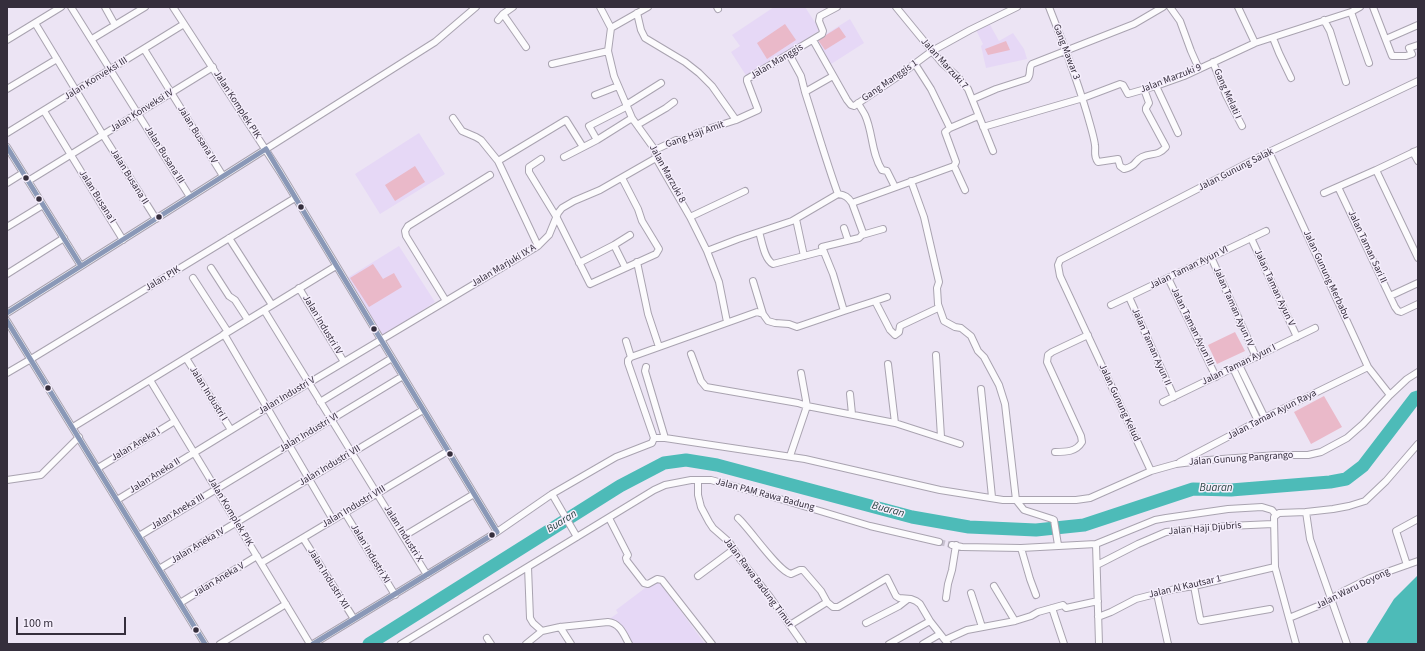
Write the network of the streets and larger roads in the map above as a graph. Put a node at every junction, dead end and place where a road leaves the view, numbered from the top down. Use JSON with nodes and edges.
{"nodes":[{"id":1,"x":61,"y":7,"type":"edge"},
{"id":2,"x":71,"y":7,"type":"edge"},
{"id":3,"x":105,"y":7,"type":"edge"},
{"id":4,"x":144,"y":7,"type":"edge"},
{"id":5,"x":173,"y":7,"type":"edge"},
{"id":6,"x":476,"y":7,"type":"edge"},
{"id":7,"x":513,"y":7,"type":"edge"},
{"id":8,"x":600,"y":7,"type":"edge"},
{"id":9,"x":632,"y":7,"type":"edge"},
{"id":10,"x":648,"y":7,"type":"edge"},
{"id":11,"x":837,"y":7,"type":"edge"},
{"id":12,"x":1049,"y":7,"type":"edge"},
{"id":13,"x":1163,"y":7,"type":"edge"},
{"id":14,"x":1170,"y":7,"type":"edge"},
{"id":15,"x":1238,"y":7,"type":"edge"},
{"id":16,"x":1360,"y":7,"type":"edge"},
{"id":17,"x":1373,"y":7,"type":"edge"},
{"id":18,"x":898,"y":8,"type":"edge"},
{"id":19,"x":1014,"y":8,"type":"edge"},
{"id":20,"x":1351,"y":12,"type":"junction"},
{"id":21,"x":636,"y":13,"type":"junction"},
{"id":22,"x":502,"y":14,"type":"junction"},
{"id":23,"x":498,"y":20,"type":"dead end"},
{"id":24,"x":1324,"y":20,"type":"junction"},
{"id":25,"x":35,"y":23,"type":"junction"},
{"id":26,"x":184,"y":24,"type":"junction"},
{"id":27,"x":115,"y":25,"type":"junction"},
{"id":28,"x":1418,"y":25,"type":"edge"},
{"id":29,"x":611,"y":28,"type":"junction"},
{"id":30,"x":1273,"y":38,"type":"junction"},
{"id":31,"x":92,"y":39,"type":"junction"},
{"id":32,"x":1386,"y":39,"type":"junction"},
{"id":33,"x":7,"y":40,"type":"edge"},
{"id":34,"x":813,"y":40,"type":"junction"},
{"id":35,"x":1255,"y":43,"type":"junction"},
{"id":36,"x":1418,"y":45,"type":"edge"},
{"id":37,"x":526,"y":47,"type":"dead end"},
{"id":38,"x":144,"y":49,"type":"junction"},
{"id":39,"x":1066,"y":50,"type":"junction"},
{"id":40,"x":608,"y":51,"type":"junction"},
{"id":41,"x":932,"y":51,"type":"junction"},
{"id":42,"x":789,"y":54,"type":"junction"},
{"id":43,"x":57,"y":59,"type":"junction"},
{"id":44,"x":1213,"y":62,"type":"junction"},
{"id":45,"x":1369,"y":63,"type":"dead end"},
{"id":46,"x":552,"y":64,"type":"dead end"},
{"id":47,"x":915,"y":64,"type":"junction"},
{"id":48,"x":213,"y":67,"type":"junction"},
{"id":49,"x":1199,"y":68,"type":"junction"},
{"id":50,"x":111,"y":69,"type":"junction"},
{"id":51,"x":833,"y":76,"type":"junction"},
{"id":52,"x":1291,"y":78,"type":"dead end"},
{"id":53,"x":1418,"y":81,"type":"edge"},
{"id":54,"x":1346,"y":82,"type":"dead end"},
{"id":55,"x":661,"y":83,"type":"dead end"},
{"id":56,"x":618,"y":86,"type":"junction"},
{"id":57,"x":1156,"y":86,"type":"junction"},
{"id":58,"x":7,"y":89,"type":"edge"},
{"id":59,"x":1144,"y":89,"type":"junction"},
{"id":60,"x":76,"y":91,"type":"junction"},
{"id":61,"x":806,"y":92,"type":"junction"},
{"id":62,"x":171,"y":93,"type":"junction"},
{"id":63,"x":595,"y":94,"type":"dead end"},
{"id":64,"x":1083,"y":98,"type":"junction"},
{"id":65,"x":973,"y":99,"type":"junction"},
{"id":66,"x":674,"y":102,"type":"dead end"},
{"id":67,"x":858,"y":103,"type":"junction"},
{"id":68,"x":626,"y":106,"type":"junction"},
{"id":69,"x":44,"y":111,"type":"junction"},
{"id":70,"x":138,"y":113,"type":"junction"},
{"id":71,"x":978,"y":116,"type":"junction"},
{"id":72,"x":453,"y":118,"type":"dead end"},
{"id":73,"x":632,"y":118,"type":"junction"},
{"id":74,"x":736,"y":120,"type":"junction"},
{"id":75,"x":637,"y":125,"type":"junction"},
{"id":76,"x":1242,"y":126,"type":"dead end"},
{"id":77,"x":983,"y":127,"type":"junction"},
{"id":78,"x":950,"y":128,"type":"junction"},
{"id":79,"x":7,"y":133,"type":"edge"},
{"id":80,"x":1178,"y":133,"type":"dead end"},
{"id":81,"x":102,"y":135,"type":"junction"},
{"id":82,"x":597,"y":140,"type":"junction"},
{"id":83,"x":7,"y":147,"type":"edge"},
{"id":84,"x":583,"y":147,"type":"junction"},
{"id":85,"x":266,"y":150,"type":"junction"},
{"id":86,"x":655,"y":150,"type":"junction"},
{"id":87,"x":993,"y":151,"type":"dead end"},
{"id":88,"x":1416,"y":151,"type":"edge"},
{"id":89,"x":1269,"y":152,"type":"junction"},
{"id":90,"x":71,"y":154,"type":"junction"},
{"id":91,"x":564,"y":157,"type":"dead end"},
{"id":92,"x":656,"y":158,"type":"junction"},
{"id":93,"x":541,"y":159,"type":"dead end"},
{"id":94,"x":1418,"y":161,"type":"edge"},
{"id":95,"x":498,"y":162,"type":"junction"},
{"id":96,"x":954,"y":166,"type":"junction"},
{"id":97,"x":1376,"y":170,"type":"junction"},
{"id":98,"x":23,"y":173,"type":"junction"},
{"id":99,"x":490,"y":175,"type":"dead end"},
{"id":100,"x":223,"y":176,"type":"junction"},
{"id":101,"x":622,"y":178,"type":"junction"},
{"id":102,"x":28,"y":181,"type":"junction"},
{"id":103,"x":911,"y":181,"type":"junction"},
{"id":104,"x":7,"y":183,"type":"edge"},
{"id":105,"x":895,"y":187,"type":"junction"},
{"id":106,"x":1338,"y":187,"type":"junction"},
{"id":107,"x":966,"y":190,"type":"dead end"},
{"id":108,"x":745,"y":191,"type":"dead end"},
{"id":109,"x":1324,"y":193,"type":"dead end"},
{"id":110,"x":838,"y":194,"type":"junction"},
{"id":111,"x":190,"y":197,"type":"junction"},
{"id":112,"x":295,"y":198,"type":"junction"},
{"id":113,"x":852,"y":203,"type":"junction"},
{"id":114,"x":43,"y":205,"type":"junction"},
{"id":115,"x":690,"y":216,"type":"junction"},
{"id":116,"x":557,"y":218,"type":"junction"},
{"id":117,"x":156,"y":219,"type":"junction"},
{"id":118,"x":796,"y":219,"type":"junction"},
{"id":119,"x":7,"y":226,"type":"edge"},
{"id":120,"x":844,"y":228,"type":"dead end"},
{"id":121,"x":883,"y":229,"type":"dead end"},
{"id":122,"x":1266,"y":231,"type":"dead end"},
{"id":123,"x":760,"y":232,"type":"junction"},
{"id":124,"x":630,"y":235,"type":"dead end"},
{"id":125,"x":862,"y":235,"type":"junction"},
{"id":126,"x":64,"y":238,"type":"junction"},
{"id":127,"x":229,"y":238,"type":"junction"},
{"id":128,"x":1251,"y":238,"type":"junction"},
{"id":129,"x":123,"y":240,"type":"junction"},
{"id":130,"x":848,"y":240,"type":"junction"},
{"id":131,"x":614,"y":245,"type":"junction"},
{"id":132,"x":538,"y":246,"type":"junction"},
{"id":133,"x":707,"y":251,"type":"junction"},
{"id":134,"x":823,"y":251,"type":"junction"},
{"id":135,"x":804,"y":256,"type":"junction"},
{"id":136,"x":1211,"y":258,"type":"junction"},
{"id":137,"x":1418,"y":258,"type":"edge"},
{"id":138,"x":637,"y":262,"type":"junction"},
{"id":139,"x":579,"y":263,"type":"junction"},
{"id":140,"x":1058,"y":264,"type":"joint"},
{"id":141,"x":81,"y":266,"type":"junction"},
{"id":142,"x":336,"y":266,"type":"junction"},
{"id":143,"x":625,"y":267,"type":"junction"},
{"id":144,"x":211,"y":268,"type":"dead end"},
{"id":145,"x":7,"y":274,"type":"edge"},
{"id":146,"x":193,"y":278,"type":"dead end"},
{"id":147,"x":1168,"y":278,"type":"junction"},
{"id":148,"x":753,"y":281,"type":"dead end"},
{"id":149,"x":1418,"y":283,"type":"edge"},
{"id":150,"x":299,"y":288,"type":"junction"},
{"id":151,"x":1390,"y":296,"type":"junction"},
{"id":152,"x":887,"y":297,"type":"dead end"},
{"id":153,"x":1128,"y":297,"type":"junction"},
{"id":154,"x":446,"y":301,"type":"junction"},
{"id":155,"x":875,"y":301,"type":"junction"},
{"id":156,"x":1418,"y":304,"type":"edge"},
{"id":157,"x":272,"y":305,"type":"junction"},
{"id":158,"x":1111,"y":305,"type":"dead end"},
{"id":159,"x":938,"y":308,"type":"junction"},
{"id":160,"x":264,"y":310,"type":"junction"},
{"id":161,"x":844,"y":311,"type":"junction"},
{"id":162,"x":7,"y":313,"type":"edge"},
{"id":163,"x":763,"y":314,"type":"junction"},
{"id":164,"x":248,"y":320,"type":"junction"},
{"id":165,"x":8,"y":322,"type":"edge"},
{"id":166,"x":727,"y":322,"type":"junction"},
{"id":167,"x":1315,"y":328,"type":"dead end"},
{"id":168,"x":226,"y":333,"type":"junction"},
{"id":169,"x":1088,"y":335,"type":"junction"},
{"id":170,"x":1297,"y":337,"type":"junction"},
{"id":171,"x":381,"y":340,"type":"junction"},
{"id":172,"x":626,"y":341,"type":"dead end"},
{"id":173,"x":659,"y":347,"type":"junction"},
{"id":174,"x":691,"y":354,"type":"dead end"},
{"id":175,"x":936,"y":355,"type":"dead end"},
{"id":176,"x":631,"y":357,"type":"junction"},
{"id":177,"x":1256,"y":357,"type":"junction"},
{"id":178,"x":186,"y":358,"type":"junction"},
{"id":179,"x":392,"y":358,"type":"junction"},
{"id":180,"x":31,"y":359,"type":"junction"},
{"id":181,"x":344,"y":362,"type":"junction"},
{"id":182,"x":888,"y":364,"type":"dead end"},
{"id":183,"x":646,"y":367,"type":"dead end"},
{"id":184,"x":1236,"y":367,"type":"junction"},
{"id":185,"x":1368,"y":367,"type":"junction"},
{"id":186,"x":1418,"y":372,"type":"edge"},
{"id":187,"x":7,"y":373,"type":"edge"},
{"id":188,"x":801,"y":373,"type":"dead end"},
{"id":189,"x":403,"y":376,"type":"junction"},
{"id":190,"x":1216,"y":377,"type":"junction"},
{"id":191,"x":150,"y":380,"type":"junction"},
{"id":192,"x":309,"y":383,"type":"junction"},
{"id":193,"x":981,"y":389,"type":"dead end"},
{"id":194,"x":850,"y":394,"type":"dead end"},
{"id":195,"x":1390,"y":395,"type":"junction"},
{"id":196,"x":1174,"y":397,"type":"junction"},
{"id":197,"x":320,"y":402,"type":"junction"},
{"id":198,"x":1163,"y":402,"type":"dead end"},
{"id":199,"x":807,"y":406,"type":"junction"},
{"id":200,"x":267,"y":408,"type":"junction"},
{"id":201,"x":423,"y":410,"type":"junction"},
{"id":202,"x":852,"y":414,"type":"junction"},
{"id":203,"x":1265,"y":418,"type":"junction"},
{"id":204,"x":331,"y":419,"type":"junction"},
{"id":205,"x":175,"y":421,"type":"junction"},
{"id":206,"x":1258,"y":421,"type":"junction"},
{"id":207,"x":895,"y":424,"type":"junction"},
{"id":208,"x":73,"y":427,"type":"junction"},
{"id":209,"x":231,"y":430,"type":"junction"},
{"id":210,"x":79,"y":437,"type":"junction"},
{"id":211,"x":942,"y":437,"type":"junction"},
{"id":212,"x":654,"y":438,"type":"junction"},
{"id":213,"x":666,"y":438,"type":"junction"},
{"id":214,"x":960,"y":444,"type":"dead end"},
{"id":215,"x":1418,"y":444,"type":"edge"},
{"id":216,"x":289,"y":445,"type":"junction"},
{"id":217,"x":448,"y":451,"type":"junction"},
{"id":218,"x":194,"y":452,"type":"junction"},
{"id":219,"x":352,"y":452,"type":"junction"},
{"id":220,"x":1055,"y":452,"type":"dead end"},
{"id":221,"x":790,"y":456,"type":"junction"},
{"id":222,"x":1176,"y":464,"type":"junction"},
{"id":223,"x":98,"y":468,"type":"junction"},
{"id":224,"x":1151,"y":471,"type":"junction"},
{"id":225,"x":309,"y":478,"type":"junction"},
{"id":226,"x":7,"y":480,"type":"edge"},
{"id":227,"x":698,"y":480,"type":"junction"},
{"id":228,"x":216,"y":489,"type":"junction"},
{"id":229,"x":378,"y":493,"type":"junction"},
{"id":230,"x":474,"y":494,"type":"junction"},
{"id":231,"x":553,"y":496,"type":"junction"},
{"id":232,"x":992,"y":498,"type":"junction"},
{"id":233,"x":117,"y":500,"type":"junction"},
{"id":234,"x":1016,"y":500,"type":"junction"},
{"id":235,"x":1306,"y":512,"type":"junction"},
{"id":236,"x":345,"y":513,"type":"junction"},
{"id":237,"x":608,"y":518,"type":"junction"},
{"id":238,"x":738,"y":518,"type":"dead end"},
{"id":239,"x":1274,"y":519,"type":"junction"},
{"id":240,"x":1418,"y":519,"type":"edge"},
{"id":241,"x":334,"y":520,"type":"junction"},
{"id":242,"x":236,"y":522,"type":"junction"},
{"id":243,"x":497,"y":532,"type":"junction"},
{"id":244,"x":576,"y":535,"type":"junction"},
{"id":245,"x":139,"y":536,"type":"junction"},
{"id":246,"x":404,"y":536,"type":"junction"},
{"id":247,"x":303,"y":538,"type":"junction"},
{"id":248,"x":939,"y":542,"type":"tunnel mouth"},
{"id":249,"x":1096,"y":544,"type":"junction"},
{"id":250,"x":1058,"y":545,"type":"junction"},
{"id":251,"x":1021,"y":548,"type":"junction"},
{"id":252,"x":733,"y":550,"type":"junction"},
{"id":253,"x":257,"y":556,"type":"junction"},
{"id":254,"x":1418,"y":561,"type":"edge"},
{"id":255,"x":261,"y":563,"type":"junction"},
{"id":256,"x":1097,"y":565,"type":"junction"},
{"id":257,"x":1407,"y":565,"type":"junction"},
{"id":258,"x":528,"y":567,"type":"junction"},
{"id":259,"x":1276,"y":567,"type":"junction"},
{"id":260,"x":160,"y":569,"type":"junction"},
{"id":261,"x":428,"y":575,"type":"junction"},
{"id":262,"x":698,"y":576,"type":"dead end"},
{"id":263,"x":994,"y":586,"type":"dead end"},
{"id":264,"x":1194,"y":586,"type":"junction"},
{"id":265,"x":971,"y":593,"type":"dead end"},
{"id":266,"x":1157,"y":594,"type":"junction"},
{"id":267,"x":395,"y":595,"type":"junction"},
{"id":268,"x":1036,"y":595,"type":"dead end"},
{"id":269,"x":946,"y":598,"type":"dead end"},
{"id":270,"x":908,"y":599,"type":"junction"},
{"id":271,"x":1331,"y":599,"type":"junction"},
{"id":272,"x":1098,"y":601,"type":"junction"},
{"id":273,"x":827,"y":602,"type":"junction"},
{"id":274,"x":180,"y":603,"type":"junction"},
{"id":275,"x":286,"y":604,"type":"junction"},
{"id":276,"x":1052,"y":608,"type":"junction"},
{"id":277,"x":1270,"y":609,"type":"dead end"},
{"id":278,"x":1098,"y":617,"type":"junction"},
{"id":279,"x":1289,"y":618,"type":"junction"},
{"id":280,"x":354,"y":619,"type":"junction"},
{"id":281,"x":930,"y":621,"type":"junction"},
{"id":282,"x":1015,"y":621,"type":"junction"},
{"id":283,"x":866,"y":623,"type":"dead end"},
{"id":284,"x":790,"y":625,"type":"junction"},
{"id":285,"x":982,"y":627,"type":"junction"},
{"id":286,"x":560,"y":628,"type":"junction"},
{"id":287,"x":542,"y":632,"type":"junction"},
{"id":288,"x":940,"y":634,"type":"junction"},
{"id":289,"x":946,"y":642,"type":"edge"},
{"id":290,"x":205,"y":644,"type":"edge"},
{"id":291,"x":220,"y":644,"type":"edge"},
{"id":292,"x":310,"y":644,"type":"edge"},
{"id":293,"x":313,"y":644,"type":"edge"},
{"id":294,"x":401,"y":644,"type":"edge"},
{"id":295,"x":526,"y":644,"type":"edge"},
{"id":296,"x":571,"y":644,"type":"edge"},
{"id":297,"x":629,"y":644,"type":"edge"},
{"id":298,"x":712,"y":644,"type":"edge"},
{"id":299,"x":803,"y":644,"type":"edge"},
{"id":300,"x":889,"y":644,"type":"edge"},
{"id":301,"x":923,"y":644,"type":"edge"},
{"id":302,"x":1064,"y":644,"type":"edge"},
{"id":303,"x":1099,"y":644,"type":"edge"},
{"id":304,"x":1168,"y":644,"type":"edge"},
{"id":305,"x":1296,"y":644,"type":"edge"},
{"id":306,"x":1347,"y":644,"type":"edge"}],
"edges":[{"from":1,"to":25,"type":"street"},
{"from":2,"to":31,"type":"street","name":"Jalan Busana III"},
{"from":3,"to":27,"type":"street"},
{"from":4,"to":27,"type":"street"},
{"from":5,"to":26,"type":"street","name":"Jalan Komplek PIK"},
{"from":6,"to":85,"type":"street"},
{"from":7,"to":22,"type":"street"},
{"from":8,"to":29,"type":"street"},
{"from":9,"to":21,"type":"street"},
{"from":10,"to":21,"type":"street"},
{"from":11,"to":34,"type":"street","name":"Jalan Manggis"},
{"from":12,"to":39,"type":"street","name":"Gang Mawar 3"},
{"from":13,"to":39,"type":"street"},
{"from":14,"to":49,"type":"street"},
{"from":15,"to":35,"type":"street"},
{"from":16,"to":20,"type":"street","name":"Jalan Marzuki 9"},
{"from":17,"to":32,"type":"street"},
{"from":18,"to":41,"type":"street","name":"Jalan Marzuki 7"},
{"from":19,"to":41,"type":"street","name":"Gang Manggis 1"},
{"from":20,"to":24,"type":"street","name":"Jalan Marzuki 9"},
{"from":20,"to":45,"type":"street"},
{"from":21,"to":29,"type":"street"},
{"from":21,"to":74,"type":"street"},
{"from":22,"to":23,"type":"street"},
{"from":22,"to":37,"type":"street"},
{"from":24,"to":30,"type":"street","name":"Jalan Marzuki 9"},
{"from":24,"to":54,"type":"street"},
{"from":25,"to":33,"type":"street"},
{"from":25,"to":43,"type":"street","name":"Jalan Busana II"},
{"from":26,"to":38,"type":"street","name":"Jalan Konveksi III"},
{"from":26,"to":48,"type":"street","name":"Jalan Komplek PIK"},
{"from":27,"to":31,"type":"street"},
{"from":28,"to":32,"type":"street"},
{"from":29,"to":40,"type":"street","name":"Jalan Marzuki 8"},
{"from":30,"to":35,"type":"street","name":"Jalan Marzuki 9"},
{"from":30,"to":52,"type":"street"},
{"from":31,"to":50,"type":"street","name":"Jalan Busana III"},
{"from":32,"to":36,"type":"street"},
{"from":34,"to":42,"type":"street","name":"Jalan Manggis"},
{"from":34,"to":51,"type":"street"},
{"from":35,"to":44,"type":"street","name":"Jalan Marzuki 9"},
{"from":38,"to":50,"type":"street","name":"Jalan Konveksi III"},
{"from":38,"to":62,"type":"street","name":"Jalan Busana IV"},
{"from":39,"to":64,"type":"street","name":"Gang Mawar 3"},
{"from":39,"to":65,"type":"street"},
{"from":40,"to":46,"type":"street"},
{"from":40,"to":56,"type":"street","name":"Jalan Marzuki 8"},
{"from":41,"to":47,"type":"street","name":"Gang Manggis 1"},
{"from":41,"to":65,"type":"street","name":"Jalan Marzuki 7"},
{"from":42,"to":61,"type":"street"},
{"from":42,"to":74,"type":"street","name":"Jalan Manggis"},
{"from":43,"to":58,"type":"street"},
{"from":43,"to":60,"type":"street","name":"Jalan Busana II"},
{"from":44,"to":49,"type":"street","name":"Jalan Marzuki 9"},
{"from":44,"to":76,"type":"street","name":"Gang Melati I"},
{"from":47,"to":67,"type":"street","name":"Gang Manggis 1"},
{"from":47,"to":78,"type":"street"},
{"from":48,"to":62,"type":"street","name":"Jalan Konveksi IV"},
{"from":48,"to":85,"type":"street","name":"Jalan Komplek PIK"},
{"from":49,"to":57,"type":"street","name":"Jalan Marzuki 9"},
{"from":50,"to":60,"type":"street","name":"Jalan Konveksi III"},
{"from":50,"to":70,"type":"street","name":"Jalan Busana III"},
{"from":51,"to":61,"type":"street"},
{"from":51,"to":67,"type":"street","name":"Gang Manggis 1"},
{"from":53,"to":89,"type":"street","name":"Jalan Gunung Salak"},
{"from":55,"to":68,"type":"street"},
{"from":56,"to":63,"type":"street"},
{"from":56,"to":68,"type":"street","name":"Jalan Marzuki 8"},
{"from":57,"to":59,"type":"street","name":"Jalan Marzuki 9"},
{"from":57,"to":80,"type":"street"},
{"from":59,"to":64,"type":"street","name":"Jalan Marzuki 9"},
{"from":59,"to":64,"type":"street","name":"Gang Mawar 3"},
{"from":60,"to":69,"type":"street","name":"Jalan Konveksi III"},
{"from":60,"to":81,"type":"street","name":"Jalan Busana II"},
{"from":61,"to":110,"type":"street"},
{"from":62,"to":70,"type":"street","name":"Jalan Konveksi IV"},
{"from":62,"to":100,"type":"street","name":"Jalan Busana IV"},
{"from":64,"to":77,"type":"street","name":"Jalan Marzuki 9"},
{"from":65,"to":71,"type":"street","name":"Jalan Marzuki 7"},
{"from":66,"to":75,"type":"street"},
{"from":67,"to":105,"type":"street"},
{"from":68,"to":73,"type":"street","name":"Jalan Marzuki 8"},
{"from":68,"to":82,"type":"street"},
{"from":69,"to":79,"type":"street","name":"Jalan Konveksi III"},
{"from":69,"to":90,"type":"street"},
{"from":70,"to":81,"type":"street","name":"Jalan Konveksi IV"},
{"from":70,"to":111,"type":"street","name":"Jalan Busana III"},
{"from":71,"to":77,"type":"street","name":"Jalan Marzuki 7"},
{"from":71,"to":78,"type":"street"},
{"from":72,"to":95,"type":"street"},
{"from":73,"to":75,"type":"street","name":"Jalan Marzuki 8"},
{"from":73,"to":82,"type":"street"},
{"from":74,"to":86,"type":"street","name":"Gang Haji Amit"},
{"from":75,"to":86,"type":"street","name":"Jalan Marzuki 8"},
{"from":77,"to":87,"type":"street","name":"Jalan Marzuki 7"},
{"from":78,"to":96,"type":"street"},
{"from":81,"to":90,"type":"street","name":"Jalan Konveksi IV"},
{"from":81,"to":117,"type":"street","name":"Jalan Busana II"},
{"from":82,"to":84,"type":"street"},
{"from":83,"to":98,"type":"street"},
{"from":84,"to":91,"type":"street"},
{"from":84,"to":95,"type":"street"},
{"from":85,"to":100,"type":"street"},
{"from":85,"to":112,"type":"street","name":"Jalan Komplek PIK"},
{"from":86,"to":92,"type":"street","name":"Jalan Marzuki 8"},
{"from":88,"to":94,"type":"street"},
{"from":88,"to":97,"type":"street"},
{"from":89,"to":140,"type":"street","name":"Jalan Gunung Salak"},
{"from":89,"to":185,"type":"street","name":"Jalan Gunung Merbabu"},
{"from":90,"to":102,"type":"street","name":"Jalan Konveksi IV"},
{"from":90,"to":129,"type":"street","name":"Jalan Busana I"},
{"from":92,"to":101,"type":"street","name":"Jalan Marjuki IX A"},
{"from":92,"to":115,"type":"street","name":"Jalan Marzuki 8"},
{"from":93,"to":116,"type":"street"},
{"from":95,"to":132,"type":"street"},
{"from":96,"to":103,"type":"street"},
{"from":96,"to":107,"type":"street"},
{"from":97,"to":106,"type":"street"},
{"from":97,"to":137,"type":"street"},
{"from":98,"to":102,"type":"street"},
{"from":98,"to":104,"type":"street"},
{"from":99,"to":154,"type":"street"},
{"from":100,"to":111,"type":"street"},
{"from":101,"to":116,"type":"street","name":"Jalan Marjuki IX A"},
{"from":101,"to":138,"type":"street"},
{"from":102,"to":114,"type":"street"},
{"from":103,"to":105,"type":"street"},
{"from":103,"to":159,"type":"street"},
{"from":105,"to":113,"type":"street"},
{"from":106,"to":109,"type":"street"},
{"from":106,"to":151,"type":"street","name":"Jalan Taman Sari II"},
{"from":108,"to":115,"type":"street"},
{"from":110,"to":113,"type":"street"},
{"from":110,"to":118,"type":"street"},
{"from":111,"to":117,"type":"street"},
{"from":112,"to":127,"type":"street","name":"Jalan PIK"},
{"from":112,"to":142,"type":"street","name":"Jalan Komplek PIK"},
{"from":113,"to":125,"type":"street"},
{"from":114,"to":119,"type":"street"},
{"from":114,"to":126,"type":"street"},
{"from":115,"to":133,"type":"street","name":"Jalan Marzuki 8"},
{"from":116,"to":132,"type":"street","name":"Jalan Marjuki IX A"},
{"from":116,"to":139,"type":"street"},
{"from":117,"to":129,"type":"street"},
{"from":118,"to":123,"type":"street"},
{"from":118,"to":135,"type":"street"},
{"from":120,"to":130,"type":"street"},
{"from":121,"to":125,"type":"street"},
{"from":122,"to":128,"type":"street","name":"Jalan Taman Ayun VI"},
{"from":123,"to":133,"type":"street"},
{"from":123,"to":135,"type":"street"},
{"from":124,"to":131,"type":"street"},
{"from":125,"to":130,"type":"street"},
{"from":126,"to":141,"type":"street"},
{"from":126,"to":145,"type":"street"},
{"from":127,"to":157,"type":"street"},
{"from":127,"to":180,"type":"street","name":"Jalan PIK"},
{"from":128,"to":136,"type":"street","name":"Jalan Taman Ayun VI"},
{"from":128,"to":170,"type":"street","name":"Jalan Taman Ayun V"},
{"from":129,"to":141,"type":"street"},
{"from":130,"to":134,"type":"street"},
{"from":131,"to":139,"type":"street"},
{"from":131,"to":143,"type":"street"},
{"from":132,"to":154,"type":"street","name":"Jalan Marjuki IX A"},
{"from":133,"to":166,"type":"street","name":"Jalan Marzuki 8"},
{"from":134,"to":135,"type":"street"},
{"from":134,"to":161,"type":"street"},
{"from":136,"to":147,"type":"street","name":"Jalan Taman Ayun VI"},
{"from":136,"to":177,"type":"street","name":"Jalan Taman Ayun IV"},
{"from":138,"to":143,"type":"street"},
{"from":138,"to":173,"type":"street"},
{"from":139,"to":143,"type":"street"},
{"from":140,"to":169,"type":"street","name":"Jalan Gunung Kelud"},
{"from":141,"to":162,"type":"street"},
{"from":142,"to":150,"type":"street"},
{"from":142,"to":171,"type":"street","name":"Jalan Komplek PIK"},
{"from":144,"to":164,"type":"street"},
{"from":146,"to":168,"type":"street"},
{"from":147,"to":153,"type":"street","name":"Jalan Taman Ayun VI"},
{"from":147,"to":190,"type":"street","name":"Jalan Taman Ayun III"},
{"from":148,"to":163,"type":"street"},
{"from":149,"to":151,"type":"street"},
{"from":150,"to":157,"type":"street"},
{"from":150,"to":181,"type":"street","name":"Jalan Industri IV"},
{"from":151,"to":156,"type":"street","name":"Jalan Taman Sari II"},
{"from":152,"to":155,"type":"street"},
{"from":153,"to":158,"type":"street","name":"Jalan Taman Ayun VI"},
{"from":153,"to":196,"type":"street","name":"Jalan Taman Ayun II"},
{"from":154,"to":171,"type":"street","name":"Jalan Marjuki IX A"},
{"from":155,"to":159,"type":"street"},
{"from":155,"to":161,"type":"street"},
{"from":157,"to":160,"type":"street"},
{"from":159,"to":234,"type":"street"},
{"from":160,"to":164,"type":"street"},
{"from":160,"to":192,"type":"street","name":"Jalan Industri X"},
{"from":161,"to":163,"type":"street"},
{"from":163,"to":166,"type":"street"},
{"from":164,"to":168,"type":"street"},
{"from":165,"to":180,"type":"street"},
{"from":166,"to":173,"type":"street"},
{"from":167,"to":170,"type":"street","name":"Jalan Taman Ayun I"},
{"from":168,"to":178,"type":"street"},
{"from":168,"to":200,"type":"street"},
{"from":169,"to":220,"type":"street"},
{"from":169,"to":224,"type":"street","name":"Jalan Gunung Kelud"},
{"from":170,"to":177,"type":"street","name":"Jalan Taman Ayun I"},
{"from":171,"to":179,"type":"street","name":"Jalan Komplek PIK"},
{"from":171,"to":181,"type":"street","name":"Jalan Industri V"},
{"from":172,"to":176,"type":"street"},
{"from":173,"to":176,"type":"street"},
{"from":174,"to":199,"type":"street"},
{"from":175,"to":211,"type":"street"},
{"from":176,"to":212,"type":"street"},
{"from":177,"to":184,"type":"street","name":"Jalan Taman Ayun I"},
{"from":178,"to":191,"type":"street"},
{"from":178,"to":209,"type":"street","name":"Jalan Industri I"},
{"from":179,"to":189,"type":"street","name":"Jalan Komplek PIK"},
{"from":179,"to":197,"type":"street"},
{"from":180,"to":187,"type":"street","name":"Jalan PIK"},
{"from":180,"to":208,"type":"street"},
{"from":181,"to":192,"type":"street","name":"Jalan Industri V"},
{"from":182,"to":207,"type":"street"},
{"from":183,"to":213,"type":"street"},
{"from":184,"to":190,"type":"street","name":"Jalan Taman Ayun I"},
{"from":184,"to":203,"type":"street"},
{"from":184,"to":206,"type":"street"},
{"from":185,"to":195,"type":"street","name":"Jalan Gunung Merbabu"},
{"from":185,"to":203,"type":"street","name":"Jalan Taman Ayun Raya"},
{"from":186,"to":195,"type":"street","name":"Jalan Gunung Pangrango"},
{"from":188,"to":199,"type":"street"},
{"from":189,"to":201,"type":"street","name":"Jalan Komplek PIK"},
{"from":189,"to":204,"type":"street","name":"Jalan Industri VI"},
{"from":190,"to":196,"type":"street","name":"Jalan Taman Ayun I"},
{"from":191,"to":205,"type":"street","name":"Jalan Komplek PIK"},
{"from":191,"to":208,"type":"street"},
{"from":192,"to":197,"type":"street","name":"Jalan Industri X"},
{"from":192,"to":200,"type":"street","name":"Jalan Industri V"},
{"from":193,"to":232,"type":"street"},
{"from":194,"to":202,"type":"street"},
{"from":195,"to":222,"type":"street","name":"Jalan Gunung Pangrango"},
{"from":196,"to":198,"type":"street","name":"Jalan Taman Ayun I"},
{"from":197,"to":204,"type":"street","name":"Jalan Industri X"},
{"from":199,"to":202,"type":"street"},
{"from":199,"to":221,"type":"street"},
{"from":200,"to":209,"type":"street","name":"Jalan Industri V"},
{"from":200,"to":216,"type":"street"},
{"from":201,"to":217,"type":"street","name":"Jalan Komplek PIK"},
{"from":201,"to":219,"type":"street","name":"Jalan Industri VII"},
{"from":202,"to":207,"type":"street"},
{"from":203,"to":206,"type":"street","name":"Jalan Taman Ayun Raya"},
{"from":204,"to":216,"type":"street","name":"Jalan Industri VI"},
{"from":204,"to":219,"type":"street","name":"Jalan Industri X"},
{"from":205,"to":218,"type":"street","name":"Jalan Komplek PIK"},
{"from":205,"to":223,"type":"street","name":"Jalan Aneka I"},
{"from":206,"to":222,"type":"street","name":"Jalan Taman Ayun Raya"},
{"from":207,"to":211,"type":"street"},
{"from":208,"to":210,"type":"street"},
{"from":209,"to":218,"type":"street","name":"Jalan Industri V"},
{"from":210,"to":223,"type":"street"},
{"from":210,"to":226,"type":"street"},
{"from":211,"to":214,"type":"street"},
{"from":212,"to":213,"type":"street","name":"Jalan Gunung Pangrango"},
{"from":212,"to":231,"type":"street"},
{"from":213,"to":221,"type":"street","name":"Jalan Gunung Pangrango"},
{"from":215,"to":235,"type":"street","name":"Jalan Haji Djubris"},
{"from":216,"to":225,"type":"street"},
{"from":216,"to":228,"type":"street","name":"Jalan Industri VI"},
{"from":217,"to":229,"type":"street","name":"Jalan Industri VIII"},
{"from":217,"to":230,"type":"street","name":"Jalan Komplek PIK"},
{"from":218,"to":228,"type":"street","name":"Jalan Komplek PIK"},
{"from":218,"to":233,"type":"street","name":"Jalan Aneka II"},
{"from":219,"to":225,"type":"street","name":"Jalan Industri VII"},
{"from":219,"to":229,"type":"street","name":"Jalan Industri X"},
{"from":221,"to":232,"type":"street","name":"Jalan Gunung Pangrango"},
{"from":222,"to":224,"type":"street","name":"Jalan Gunung Pangrango"},
{"from":223,"to":233,"type":"street"},
{"from":224,"to":234,"type":"street","name":"Jalan Gunung Pangrango"},
{"from":225,"to":241,"type":"street"},
{"from":225,"to":242,"type":"street","name":"Jalan Industri VII"},
{"from":227,"to":237,"type":"street","name":"Jalan PAM Rawa Badung"},
{"from":227,"to":248,"type":"street","name":"Jalan PAM Rawa Badung"},
{"from":227,"to":252,"type":"street","name":"Jalan Rawa Badung Timur"},
{"from":228,"to":242,"type":"street","name":"Jalan Komplek PIK"},
{"from":228,"to":245,"type":"street","name":"Jalan Aneka III"},
{"from":229,"to":236,"type":"street","name":"Jalan Industri VIII"},
{"from":229,"to":246,"type":"street","name":"Jalan Industri X"},
{"from":230,"to":243,"type":"street","name":"Jalan Komplek PIK"},
{"from":230,"to":246,"type":"street"},
{"from":231,"to":243,"type":"street"},
{"from":231,"to":244,"type":"street"},
{"from":232,"to":234,"type":"street","name":"Jalan Gunung Pangrango"},
{"from":233,"to":245,"type":"street"},
{"from":234,"to":250,"type":"street"},
{"from":235,"to":239,"type":"street","name":"Jalan Haji Djubris"},
{"from":235,"to":271,"type":"street"},
{"from":236,"to":241,"type":"street","name":"Jalan Industri VIII"},
{"from":236,"to":267,"type":"street","name":"Jalan Industri XI"},
{"from":237,"to":244,"type":"street","name":"Jalan PAM Rawa Badung"},
{"from":237,"to":298,"type":"street"},
{"from":238,"to":273,"type":"street"},
{"from":239,"to":249,"type":"street"},
{"from":239,"to":256,"type":"street","name":"Jalan Haji Djubris"},
{"from":239,"to":259,"type":"street"},
{"from":240,"to":257,"type":"street"},
{"from":241,"to":247,"type":"street","name":"Jalan Industri VIII"},
{"from":242,"to":253,"type":"street","name":"Jalan Komplek PIK"},
{"from":242,"to":260,"type":"street","name":"Jalan Aneka IV"},
{"from":243,"to":261,"type":"street"},
{"from":244,"to":258,"type":"street","name":"Jalan PAM Rawa Badung"},
{"from":245,"to":260,"type":"street"},
{"from":246,"to":261,"type":"street","name":"Jalan Industri X"},
{"from":247,"to":255,"type":"street","name":"Jalan Industri VIII"},
{"from":247,"to":280,"type":"street","name":"Jalan Industri XII"},
{"from":249,"to":250,"type":"street"},
{"from":249,"to":256,"type":"street"},
{"from":250,"to":251,"type":"street"},
{"from":251,"to":268,"type":"street"},
{"from":251,"to":269,"type":"street"},
{"from":252,"to":262,"type":"street"},
{"from":252,"to":284,"type":"street","name":"Jalan Rawa Badung Timur"},
{"from":253,"to":255,"type":"street","name":"Jalan Komplek PIK"},
{"from":253,"to":274,"type":"street","name":"Jalan Aneka V"},
{"from":254,"to":257,"type":"street","name":"Jalan Waru Doyong"},
{"from":255,"to":275,"type":"street","name":"Jalan Komplek PIK"},
{"from":256,"to":272,"type":"street"},
{"from":257,"to":271,"type":"street","name":"Jalan Waru Doyong"},
{"from":258,"to":287,"type":"street"},
{"from":258,"to":294,"type":"street","name":"Jalan PAM Rawa Badung"},
{"from":259,"to":264,"type":"street","name":"Jalan Al Kautsar 1"},
{"from":259,"to":279,"type":"street"},
{"from":260,"to":274,"type":"street"},
{"from":261,"to":267,"type":"street"},
{"from":263,"to":282,"type":"street"},
{"from":264,"to":266,"type":"street","name":"Jalan Al Kautsar 1"},
{"from":264,"to":277,"type":"street"},
{"from":265,"to":285,"type":"street"},
{"from":266,"to":278,"type":"street","name":"Jalan Al Kautsar 1"},
{"from":266,"to":304,"type":"street"},
{"from":267,"to":280,"type":"street"},
{"from":270,"to":273,"type":"street"},
{"from":270,"to":281,"type":"street"},
{"from":270,"to":283,"type":"street"},
{"from":271,"to":279,"type":"street","name":"Jalan Waru Doyong"},
{"from":271,"to":306,"type":"street"},
{"from":272,"to":276,"type":"street"},
{"from":272,"to":278,"type":"street"},
{"from":273,"to":284,"type":"street"},
{"from":274,"to":290,"type":"street"},
{"from":275,"to":291,"type":"street"},
{"from":275,"to":292,"type":"street","name":"Jalan Komplek PIK"},
{"from":276,"to":282,"type":"street"},
{"from":276,"to":302,"type":"street"},
{"from":278,"to":303,"type":"street"},
{"from":279,"to":305,"type":"street"},
{"from":280,"to":293,"type":"street"},
{"from":281,"to":288,"type":"street"},
{"from":281,"to":300,"type":"street"},
{"from":282,"to":285,"type":"street"},
{"from":284,"to":299,"type":"street","name":"Jalan Rawa Badung Timur"},
{"from":285,"to":289,"type":"street"},
{"from":286,"to":287,"type":"street"},
{"from":286,"to":296,"type":"street"},
{"from":286,"to":297,"type":"street"},
{"from":287,"to":295,"type":"street"},
{"from":288,"to":289,"type":"street"},
{"from":288,"to":301,"type":"street"}]}
